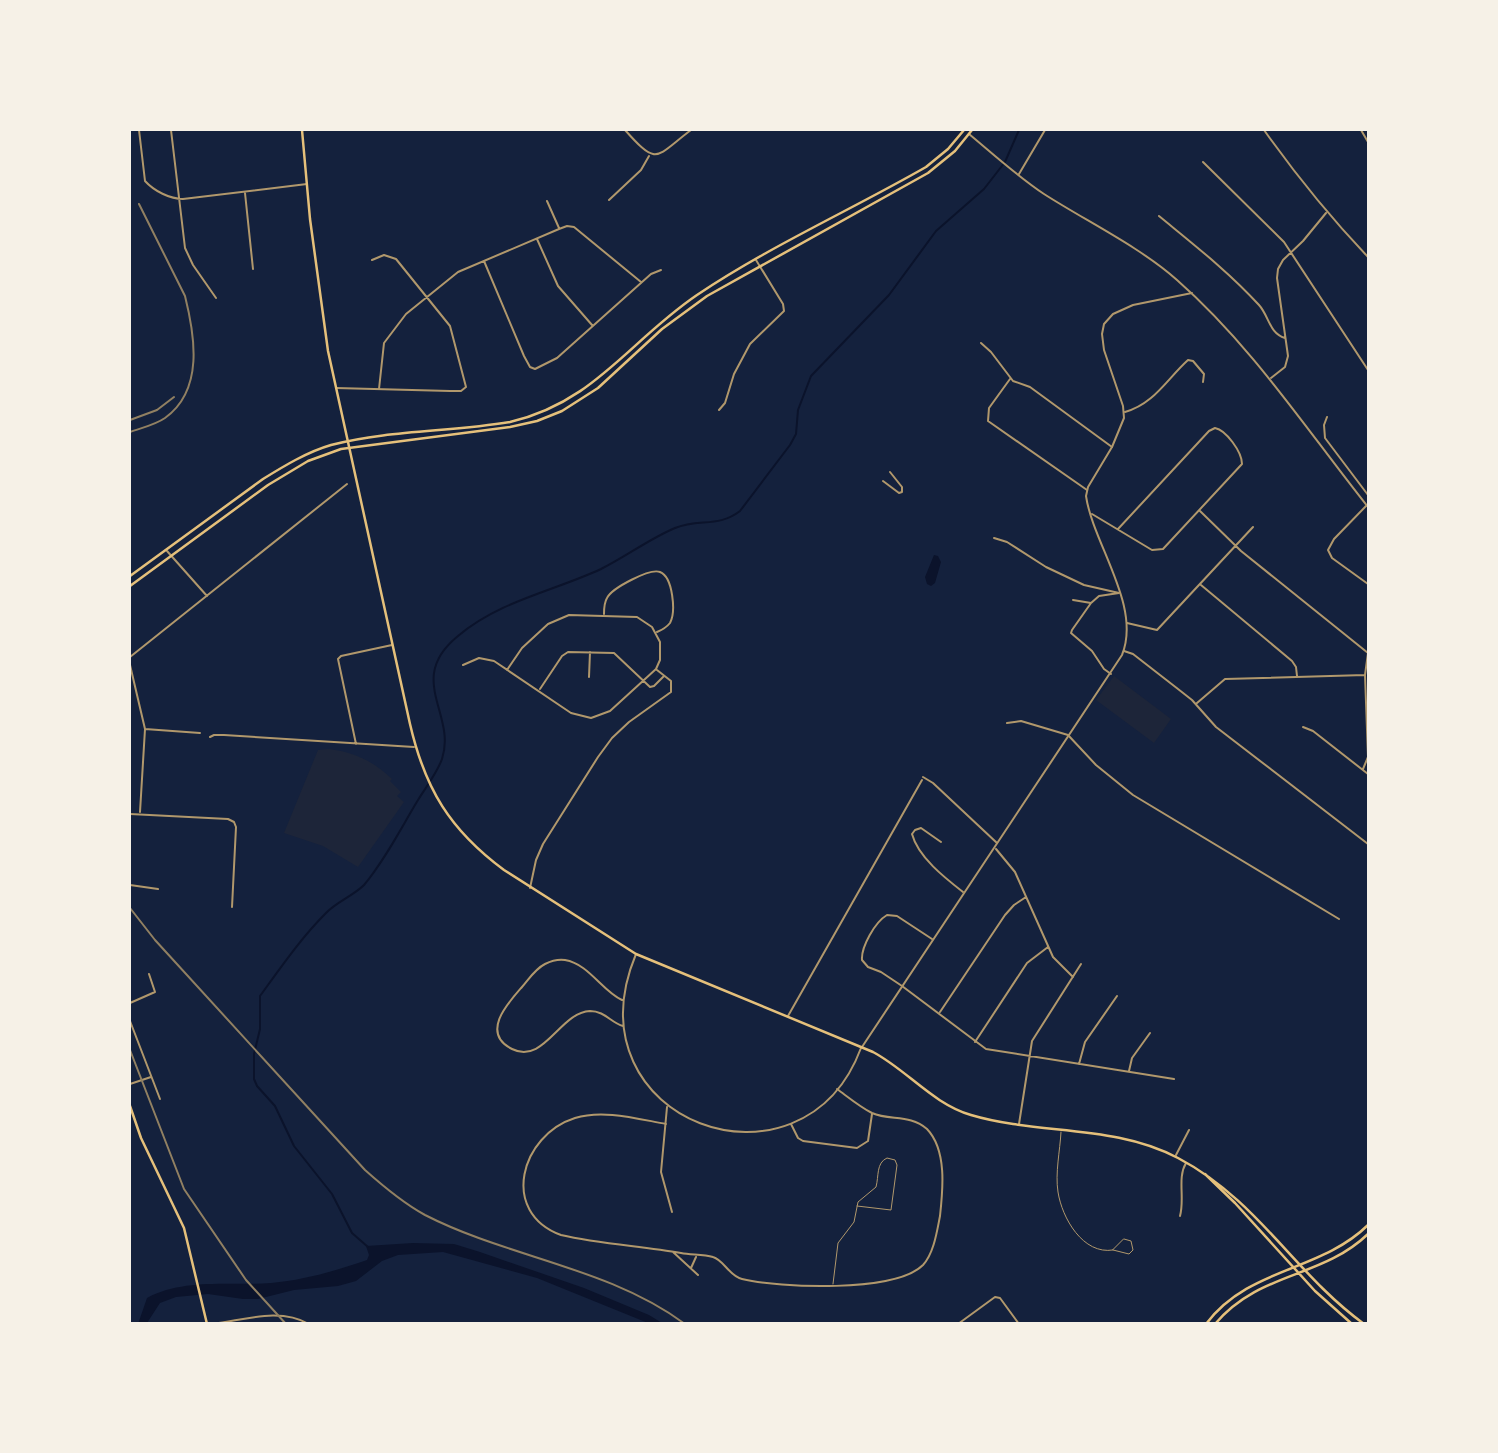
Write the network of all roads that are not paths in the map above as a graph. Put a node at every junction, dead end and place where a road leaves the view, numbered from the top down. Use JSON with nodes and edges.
{"nodes":[{"id":1,"x":139,"y":130,"type":"edge"},
{"id":2,"x":170,"y":130,"type":"edge"},
{"id":3,"x":302,"y":130,"type":"edge"},
{"id":4,"x":625,"y":130,"type":"edge"},
{"id":5,"x":691,"y":130,"type":"edge"},
{"id":6,"x":964,"y":130,"type":"edge"},
{"id":7,"x":972,"y":130,"type":"edge"},
{"id":8,"x":1045,"y":130,"type":"edge"},
{"id":9,"x":1264,"y":130,"type":"edge"},
{"id":10,"x":1361,"y":130,"type":"edge"},
{"id":11,"x":969,"y":134,"type":"junction"},
{"id":12,"x":1368,"y":142,"type":"edge"},
{"id":13,"x":650,"y":155,"type":"junction"},
{"id":14,"x":1203,"y":162,"type":"dead end"},
{"id":15,"x":1018,"y":175,"type":"junction"},
{"id":16,"x":308,"y":184,"type":"junction"},
{"id":17,"x":245,"y":191,"type":"junction"},
{"id":18,"x":178,"y":199,"type":"junction"},
{"id":19,"x":609,"y":200,"type":"dead end"},
{"id":20,"x":547,"y":201,"type":"dead end"},
{"id":21,"x":1326,"y":213,"type":"junction"},
{"id":22,"x":1159,"y":216,"type":"dead end"},
{"id":23,"x":559,"y":229,"type":"junction"},
{"id":24,"x":536,"y":238,"type":"junction"},
{"id":25,"x":1291,"y":253,"type":"junction"},
{"id":26,"x":1368,"y":257,"type":"edge"},
{"id":27,"x":372,"y":260,"type":"dead end"},
{"id":28,"x":484,"y":260,"type":"junction"},
{"id":29,"x":756,"y":260,"type":"junction"},
{"id":30,"x":758,"y":266,"type":"junction"},
{"id":31,"x":253,"y":269,"type":"dead end"},
{"id":32,"x":661,"y":270,"type":"dead end"},
{"id":33,"x":641,"y":282,"type":"junction"},
{"id":34,"x":1192,"y":293,"type":"junction"},
{"id":35,"x":428,"y":296,"type":"junction"},
{"id":36,"x":216,"y":298,"type":"dead end"},
{"id":37,"x":593,"y":326,"type":"junction"},
{"id":38,"x":1286,"y":338,"type":"junction"},
{"id":39,"x":981,"y":343,"type":"dead end"},
{"id":40,"x":1368,"y":370,"type":"edge"},
{"id":41,"x":1271,"y":378,"type":"junction"},
{"id":42,"x":1010,"y":379,"type":"junction"},
{"id":43,"x":1203,"y":382,"type":"dead end"},
{"id":44,"x":335,"y":388,"type":"junction"},
{"id":45,"x":379,"y":389,"type":"junction"},
{"id":46,"x":719,"y":410,"type":"dead end"},
{"id":47,"x":1124,"y":412,"type":"junction"},
{"id":48,"x":1327,"y":417,"type":"dead end"},
{"id":49,"x":348,"y":442,"type":"junction"},
{"id":50,"x":350,"y":447,"type":"junction"},
{"id":51,"x":1112,"y":447,"type":"junction"},
{"id":52,"x":890,"y":472,"type":"dead end"},
{"id":53,"x":883,"y":481,"type":"dead end"},
{"id":54,"x":347,"y":484,"type":"dead end"},
{"id":55,"x":1087,"y":491,"type":"junction"},
{"id":56,"x":1368,"y":495,"type":"edge"},
{"id":57,"x":1368,"y":506,"type":"edge"},
{"id":58,"x":1199,"y":511,"type":"junction"},
{"id":59,"x":1091,"y":513,"type":"junction"},
{"id":60,"x":1253,"y":527,"type":"dead end"},
{"id":61,"x":1118,"y":529,"type":"junction"},
{"id":62,"x":993,"y":538,"type":"dead end"},
{"id":63,"x":1237,"y":545,"type":"junction"},
{"id":64,"x":167,"y":550,"type":"junction"},
{"id":65,"x":172,"y":555,"type":"junction"},
{"id":66,"x":130,"y":576,"type":"edge"},
{"id":67,"x":1200,"y":584,"type":"junction"},
{"id":68,"x":1368,"y":584,"type":"edge"},
{"id":69,"x":130,"y":586,"type":"edge"},
{"id":70,"x":1119,"y":593,"type":"junction"},
{"id":71,"x":207,"y":596,"type":"junction"},
{"id":72,"x":1073,"y":600,"type":"dead end"},
{"id":73,"x":1091,"y":603,"type":"junction"},
{"id":74,"x":604,"y":615,"type":"junction"},
{"id":75,"x":1126,"y":623,"type":"junction"},
{"id":76,"x":656,"y":632,"type":"junction"},
{"id":77,"x":393,"y":644,"type":"junction"},
{"id":78,"x":590,"y":651,"type":"junction"},
{"id":79,"x":1124,"y":651,"type":"junction"},
{"id":80,"x":1368,"y":653,"type":"edge"},
{"id":81,"x":130,"y":657,"type":"edge"},
{"id":82,"x":130,"y":665,"type":"edge"},
{"id":83,"x":463,"y":665,"type":"dead end"},
{"id":84,"x":656,"y":669,"type":"junction"},
{"id":85,"x":507,"y":670,"type":"junction"},
{"id":86,"x":1111,"y":674,"type":"junction"},
{"id":87,"x":665,"y":675,"type":"junction"},
{"id":88,"x":1365,"y":675,"type":"junction"},
{"id":89,"x":589,"y":677,"type":"dead end"},
{"id":90,"x":1296,"y":677,"type":"junction"},
{"id":91,"x":643,"y":682,"type":"junction"},
{"id":92,"x":539,"y":691,"type":"junction"},
{"id":93,"x":1196,"y":704,"type":"junction"},
{"id":94,"x":1007,"y":723,"type":"dead end"},
{"id":95,"x":1303,"y":727,"type":"dead end"},
{"id":96,"x":1368,"y":728,"type":"edge"},
{"id":97,"x":145,"y":729,"type":"junction"},
{"id":98,"x":200,"y":733,"type":"dead end"},
{"id":99,"x":1069,"y":736,"type":"junction"},
{"id":100,"x":210,"y":737,"type":"dead end"},
{"id":101,"x":356,"y":744,"type":"junction"},
{"id":102,"x":416,"y":747,"type":"junction"},
{"id":103,"x":1363,"y":769,"type":"junction"},
{"id":104,"x":1368,"y":774,"type":"edge"},
{"id":105,"x":130,"y":814,"type":"edge"},
{"id":106,"x":140,"y":814,"type":"junction"},
{"id":107,"x":941,"y":842,"type":"dead end"},
{"id":108,"x":998,"y":844,"type":"junction"},
{"id":109,"x":1368,"y":844,"type":"edge"},
{"id":110,"x":995,"y":848,"type":"junction"},
{"id":111,"x":130,"y":885,"type":"edge"},
{"id":112,"x":530,"y":888,"type":"junction"},
{"id":113,"x":158,"y":889,"type":"dead end"},
{"id":114,"x":964,"y":893,"type":"junction"},
{"id":115,"x":1027,"y":897,"type":"junction"},
{"id":116,"x":232,"y":907,"type":"dead end"},
{"id":117,"x":1339,"y":919,"type":"dead end"},
{"id":118,"x":933,"y":939,"type":"junction"},
{"id":119,"x":1049,"y":947,"type":"junction"},
{"id":120,"x":636,"y":954,"type":"junction"},
{"id":121,"x":1081,"y":964,"type":"dead end"},
{"id":122,"x":149,"y":974,"type":"dead end"},
{"id":123,"x":1073,"y":978,"type":"junction"},
{"id":124,"x":902,"y":986,"type":"junction"},
{"id":125,"x":1117,"y":996,"type":"dead end"},
{"id":126,"x":624,"y":1000,"type":"junction"},
{"id":127,"x":130,"y":1003,"type":"edge"},
{"id":128,"x":939,"y":1013,"type":"junction"},
{"id":129,"x":788,"y":1017,"type":"junction"},
{"id":130,"x":130,"y":1021,"type":"edge"},
{"id":131,"x":624,"y":1026,"type":"junction"},
{"id":132,"x":1150,"y":1033,"type":"dead end"},
{"id":133,"x":975,"y":1042,"type":"junction"},
{"id":134,"x":862,"y":1047,"type":"junction"},
{"id":135,"x":1028,"y":1057,"type":"junction"},
{"id":136,"x":1079,"y":1064,"type":"junction"},
{"id":137,"x":1128,"y":1072,"type":"junction"},
{"id":138,"x":150,"y":1077,"type":"junction"},
{"id":139,"x":1174,"y":1079,"type":"dead end"},
{"id":140,"x":130,"y":1084,"type":"edge"},
{"id":141,"x":837,"y":1088,"type":"junction"},
{"id":142,"x":160,"y":1099,"type":"dead end"},
{"id":143,"x":130,"y":1106,"type":"edge"},
{"id":144,"x":667,"y":1107,"type":"junction"},
{"id":145,"x":872,"y":1113,"type":"junction"},
{"id":146,"x":791,"y":1123,"type":"junction"},
{"id":147,"x":666,"y":1124,"type":"junction"},
{"id":148,"x":1019,"y":1124,"type":"junction"},
{"id":149,"x":1062,"y":1130,"type":"junction"},
{"id":150,"x":1189,"y":1130,"type":"dead end"},
{"id":151,"x":1175,"y":1156,"type":"junction"},
{"id":152,"x":1187,"y":1162,"type":"junction"},
{"id":153,"x":1202,"y":1172,"type":"junction"},
{"id":154,"x":857,"y":1206,"type":"junction"},
{"id":155,"x":1251,"y":1211,"type":"junction"},
{"id":156,"x":672,"y":1212,"type":"dead end"},
{"id":157,"x":1247,"y":1215,"type":"junction"},
{"id":158,"x":1180,"y":1216,"type":"dead end"},
{"id":159,"x":1368,"y":1225,"type":"edge"},
{"id":160,"x":1368,"y":1234,"type":"edge"},
{"id":161,"x":1113,"y":1250,"type":"junction"},
{"id":162,"x":673,"y":1251,"type":"junction"},
{"id":163,"x":696,"y":1255,"type":"junction"},
{"id":164,"x":1300,"y":1265,"type":"junction"},
{"id":165,"x":1293,"y":1267,"type":"junction"},
{"id":166,"x":691,"y":1269,"type":"junction"},
{"id":167,"x":1305,"y":1270,"type":"junction"},
{"id":168,"x":1298,"y":1273,"type":"junction"},
{"id":169,"x":698,"y":1275,"type":"dead end"},
{"id":170,"x":832,"y":1286,"type":"junction"},
{"id":171,"x":207,"y":1324,"type":"edge"},
{"id":172,"x":213,"y":1324,"type":"edge"},
{"id":173,"x":309,"y":1324,"type":"edge"},
{"id":174,"x":958,"y":1324,"type":"edge"},
{"id":175,"x":1019,"y":1324,"type":"edge"},
{"id":176,"x":1206,"y":1324,"type":"edge"},
{"id":177,"x":1215,"y":1324,"type":"edge"},
{"id":178,"x":1352,"y":1324,"type":"edge"},
{"id":179,"x":1364,"y":1324,"type":"edge"}],
"edges":[{"from":1,"to":18,"type":"street"},
{"from":2,"to":18,"type":"street"},
{"from":3,"to":16,"type":"main road"},
{"from":4,"to":13,"type":"street"},
{"from":5,"to":13,"type":"street"},
{"from":6,"to":11,"type":"main road"},
{"from":6,"to":29,"type":"main road"},
{"from":7,"to":11,"type":"main road"},
{"from":8,"to":15,"type":"street"},
{"from":9,"to":21,"type":"street"},
{"from":10,"to":12,"type":"street"},
{"from":11,"to":15,"type":"street"},
{"from":11,"to":30,"type":"main road"},
{"from":13,"to":19,"type":"street"},
{"from":14,"to":25,"type":"street"},
{"from":15,"to":34,"type":"street"},
{"from":16,"to":17,"type":"street"},
{"from":16,"to":44,"type":"main road"},
{"from":17,"to":18,"type":"street"},
{"from":17,"to":31,"type":"street"},
{"from":18,"to":36,"type":"street"},
{"from":20,"to":23,"type":"street"},
{"from":21,"to":25,"type":"street"},
{"from":21,"to":26,"type":"street"},
{"from":22,"to":38,"type":"street"},
{"from":23,"to":24,"type":"street"},
{"from":23,"to":33,"type":"street"},
{"from":24,"to":28,"type":"street"},
{"from":24,"to":37,"type":"street"},
{"from":25,"to":38,"type":"street"},
{"from":25,"to":40,"type":"street"},
{"from":27,"to":35,"type":"street"},
{"from":28,"to":35,"type":"street"},
{"from":28,"to":37,"type":"street"},
{"from":29,"to":30,"type":"street"},
{"from":29,"to":49,"type":"main road"},
{"from":30,"to":46,"type":"street"},
{"from":30,"to":50,"type":"main road"},
{"from":32,"to":33,"type":"street"},
{"from":33,"to":37,"type":"street"},
{"from":34,"to":41,"type":"street"},
{"from":34,"to":47,"type":"street"},
{"from":35,"to":45,"type":"street"},
{"from":35,"to":45,"type":"street"},
{"from":38,"to":41,"type":"street"},
{"from":39,"to":42,"type":"street"},
{"from":41,"to":57,"type":"street"},
{"from":42,"to":51,"type":"street"},
{"from":42,"to":55,"type":"street"},
{"from":43,"to":47,"type":"street"},
{"from":44,"to":45,"type":"street"},
{"from":44,"to":49,"type":"main road"},
{"from":47,"to":51,"type":"street"},
{"from":48,"to":56,"type":"street"},
{"from":49,"to":50,"type":"main road"},
{"from":49,"to":64,"type":"main road"},
{"from":50,"to":65,"type":"main road"},
{"from":50,"to":77,"type":"main road"},
{"from":51,"to":55,"type":"street"},
{"from":52,"to":53,"type":"street"},
{"from":54,"to":71,"type":"street"},
{"from":55,"to":59,"type":"street"},
{"from":57,"to":68,"type":"street"},
{"from":58,"to":61,"type":"street"},
{"from":58,"to":61,"type":"street"},
{"from":58,"to":63,"type":"street"},
{"from":59,"to":61,"type":"street"},
{"from":59,"to":70,"type":"street"},
{"from":60,"to":63,"type":"street"},
{"from":62,"to":70,"type":"street"},
{"from":63,"to":67,"type":"street"},
{"from":63,"to":80,"type":"street"},
{"from":64,"to":65,"type":"street"},
{"from":64,"to":66,"type":"main road"},
{"from":65,"to":69,"type":"main road"},
{"from":65,"to":71,"type":"street"},
{"from":67,"to":75,"type":"street"},
{"from":67,"to":90,"type":"street"},
{"from":70,"to":73,"type":"street"},
{"from":70,"to":75,"type":"street"},
{"from":71,"to":81,"type":"street"},
{"from":72,"to":73,"type":"street"},
{"from":73,"to":86,"type":"street"},
{"from":74,"to":76,"type":"street"},
{"from":74,"to":76,"type":"street"},
{"from":74,"to":85,"type":"street"},
{"from":75,"to":79,"type":"street"},
{"from":76,"to":84,"type":"street"},
{"from":77,"to":101,"type":"street"},
{"from":77,"to":102,"type":"main road"},
{"from":78,"to":89,"type":"street"},
{"from":78,"to":91,"type":"street"},
{"from":78,"to":92,"type":"street"},
{"from":79,"to":86,"type":"street"},
{"from":79,"to":93,"type":"street"},
{"from":80,"to":88,"type":"street"},
{"from":82,"to":97,"type":"street"},
{"from":83,"to":85,"type":"street"},
{"from":84,"to":87,"type":"street"},
{"from":84,"to":91,"type":"street"},
{"from":85,"to":92,"type":"street"},
{"from":86,"to":99,"type":"street"},
{"from":87,"to":91,"type":"street"},
{"from":87,"to":112,"type":"street"},
{"from":88,"to":90,"type":"street"},
{"from":88,"to":96,"type":"street"},
{"from":90,"to":93,"type":"street"},
{"from":91,"to":92,"type":"street"},
{"from":93,"to":109,"type":"street"},
{"from":94,"to":99,"type":"street"},
{"from":95,"to":103,"type":"street"},
{"from":96,"to":103,"type":"street"},
{"from":97,"to":98,"type":"street"},
{"from":97,"to":106,"type":"street"},
{"from":99,"to":108,"type":"street"},
{"from":99,"to":117,"type":"street"},
{"from":100,"to":101,"type":"street"},
{"from":101,"to":102,"type":"street"},
{"from":102,"to":112,"type":"main road"},
{"from":103,"to":104,"type":"street"},
{"from":105,"to":106,"type":"street"},
{"from":106,"to":116,"type":"street"},
{"from":107,"to":114,"type":"street"},
{"from":108,"to":110,"type":"street"},
{"from":108,"to":129,"type":"street"},
{"from":110,"to":114,"type":"street"},
{"from":110,"to":115,"type":"street"},
{"from":111,"to":113,"type":"street"},
{"from":112,"to":120,"type":"main road"},
{"from":114,"to":118,"type":"street"},
{"from":115,"to":119,"type":"street"},
{"from":115,"to":128,"type":"street"},
{"from":118,"to":124,"type":"street"},
{"from":118,"to":124,"type":"street"},
{"from":119,"to":123,"type":"street"},
{"from":119,"to":133,"type":"street"},
{"from":120,"to":126,"type":"street"},
{"from":120,"to":129,"type":"main road"},
{"from":121,"to":123,"type":"street"},
{"from":122,"to":127,"type":"street"},
{"from":123,"to":135,"type":"street"},
{"from":124,"to":128,"type":"street"},
{"from":124,"to":134,"type":"street"},
{"from":125,"to":136,"type":"street"},
{"from":126,"to":131,"type":"street"},
{"from":126,"to":131,"type":"street"},
{"from":128,"to":133,"type":"street"},
{"from":129,"to":134,"type":"main road"},
{"from":130,"to":138,"type":"street"},
{"from":131,"to":144,"type":"street"},
{"from":132,"to":137,"type":"street"},
{"from":133,"to":135,"type":"street"},
{"from":134,"to":141,"type":"street"},
{"from":134,"to":148,"type":"main road"},
{"from":135,"to":136,"type":"street"},
{"from":135,"to":148,"type":"street"},
{"from":136,"to":137,"type":"street"},
{"from":137,"to":139,"type":"street"},
{"from":138,"to":140,"type":"street"},
{"from":138,"to":142,"type":"street"},
{"from":141,"to":145,"type":"street"},
{"from":141,"to":146,"type":"street"},
{"from":143,"to":171,"type":"main road"},
{"from":144,"to":146,"type":"street"},
{"from":144,"to":147,"type":"street"},
{"from":145,"to":146,"type":"street"},
{"from":145,"to":170,"type":"street"},
{"from":147,"to":156,"type":"street"},
{"from":147,"to":162,"type":"street"},
{"from":148,"to":149,"type":"main road"},
{"from":149,"to":151,"type":"main road"},
{"from":149,"to":161,"type":"lane"},
{"from":150,"to":151,"type":"street"},
{"from":151,"to":152,"type":"main road"},
{"from":152,"to":153,"type":"main road"},
{"from":152,"to":158,"type":"street"},
{"from":153,"to":155,"type":"main road"},
{"from":153,"to":157,"type":"main road"},
{"from":154,"to":154,"type":"lane"},
{"from":154,"to":170,"type":"lane"},
{"from":155,"to":157,"type":"street"},
{"from":155,"to":164,"type":"main road"},
{"from":157,"to":165,"type":"main road"},
{"from":159,"to":164,"type":"main road"},
{"from":160,"to":167,"type":"main road"},
{"from":161,"to":161,"type":"lane"},
{"from":162,"to":163,"type":"street"},
{"from":162,"to":166,"type":"street"},
{"from":163,"to":166,"type":"street"},
{"from":163,"to":170,"type":"street"},
{"from":164,"to":165,"type":"main road"},
{"from":164,"to":167,"type":"main road"},
{"from":165,"to":168,"type":"main road"},
{"from":165,"to":176,"type":"main road"},
{"from":166,"to":169,"type":"street"},
{"from":167,"to":168,"type":"main road"},
{"from":167,"to":179,"type":"main road"},
{"from":168,"to":177,"type":"main road"},
{"from":168,"to":178,"type":"main road"},
{"from":172,"to":173,"type":"street"},
{"from":174,"to":175,"type":"street"}]}
